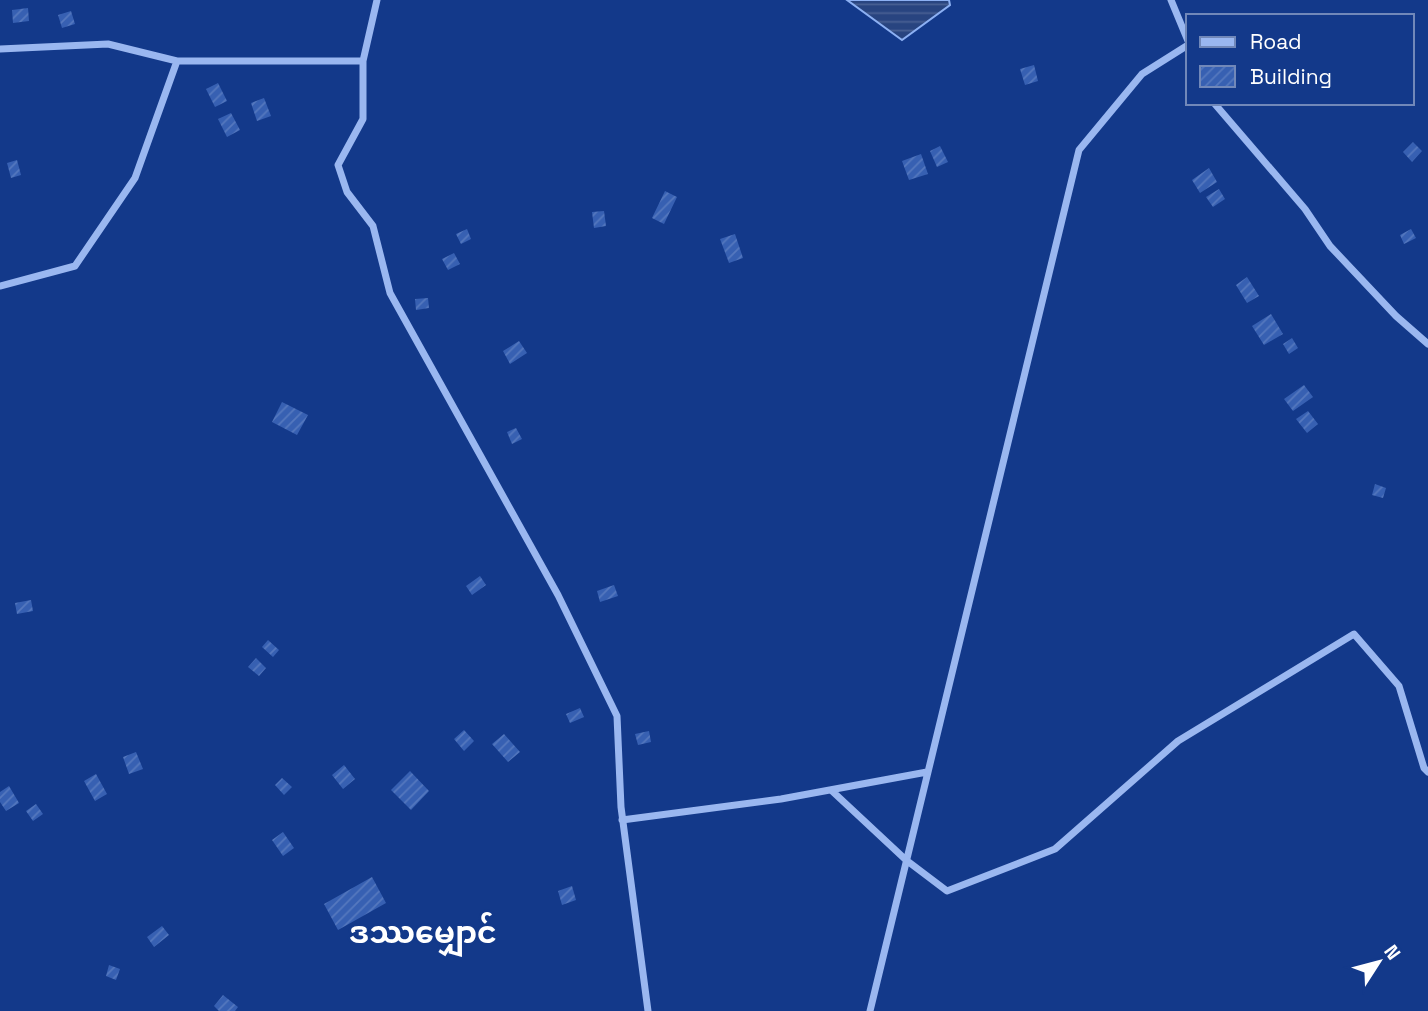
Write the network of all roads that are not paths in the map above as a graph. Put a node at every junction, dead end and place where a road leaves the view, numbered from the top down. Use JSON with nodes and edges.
{"nodes":[{"id":1,"x":377,"y":0,"type":"edge"},
{"id":2,"x":1171,"y":0,"type":"edge"},
{"id":3,"x":1186,"y":38,"type":"edge"},
{"id":4,"x":1186,"y":44,"type":"edge"},
{"id":5,"x":0,"y":49,"type":"edge"},
{"id":6,"x":177,"y":61,"type":"junction"},
{"id":7,"x":363,"y":61,"type":"junction"},
{"id":8,"x":1216,"y":105,"type":"edge"},
{"id":9,"x":0,"y":286,"type":"edge"},
{"id":10,"x":1428,"y":344,"type":"edge"},
{"id":11,"x":927,"y":772,"type":"junction"},
{"id":12,"x":1428,"y":772,"type":"edge"},
{"id":13,"x":831,"y":790,"type":"junction"},
{"id":14,"x":622,"y":820,"type":"junction"},
{"id":15,"x":906,"y":860,"type":"junction"},
{"id":16,"x":648,"y":1011,"type":"edge"},
{"id":17,"x":870,"y":1011,"type":"edge"}],
"edges":[{"from":1,"to":7,"type":"street"},
{"from":2,"to":3,"type":"street"},
{"from":4,"to":11,"type":"street"},
{"from":5,"to":6,"type":"street"},
{"from":6,"to":7,"type":"street"},
{"from":6,"to":9,"type":"street"},
{"from":7,"to":14,"type":"street"},
{"from":8,"to":10,"type":"street"},
{"from":11,"to":13,"type":"street"},
{"from":11,"to":15,"type":"street"},
{"from":12,"to":15,"type":"street"},
{"from":13,"to":14,"type":"street"},
{"from":13,"to":15,"type":"street"},
{"from":14,"to":16,"type":"street"},
{"from":15,"to":17,"type":"street"}]}
